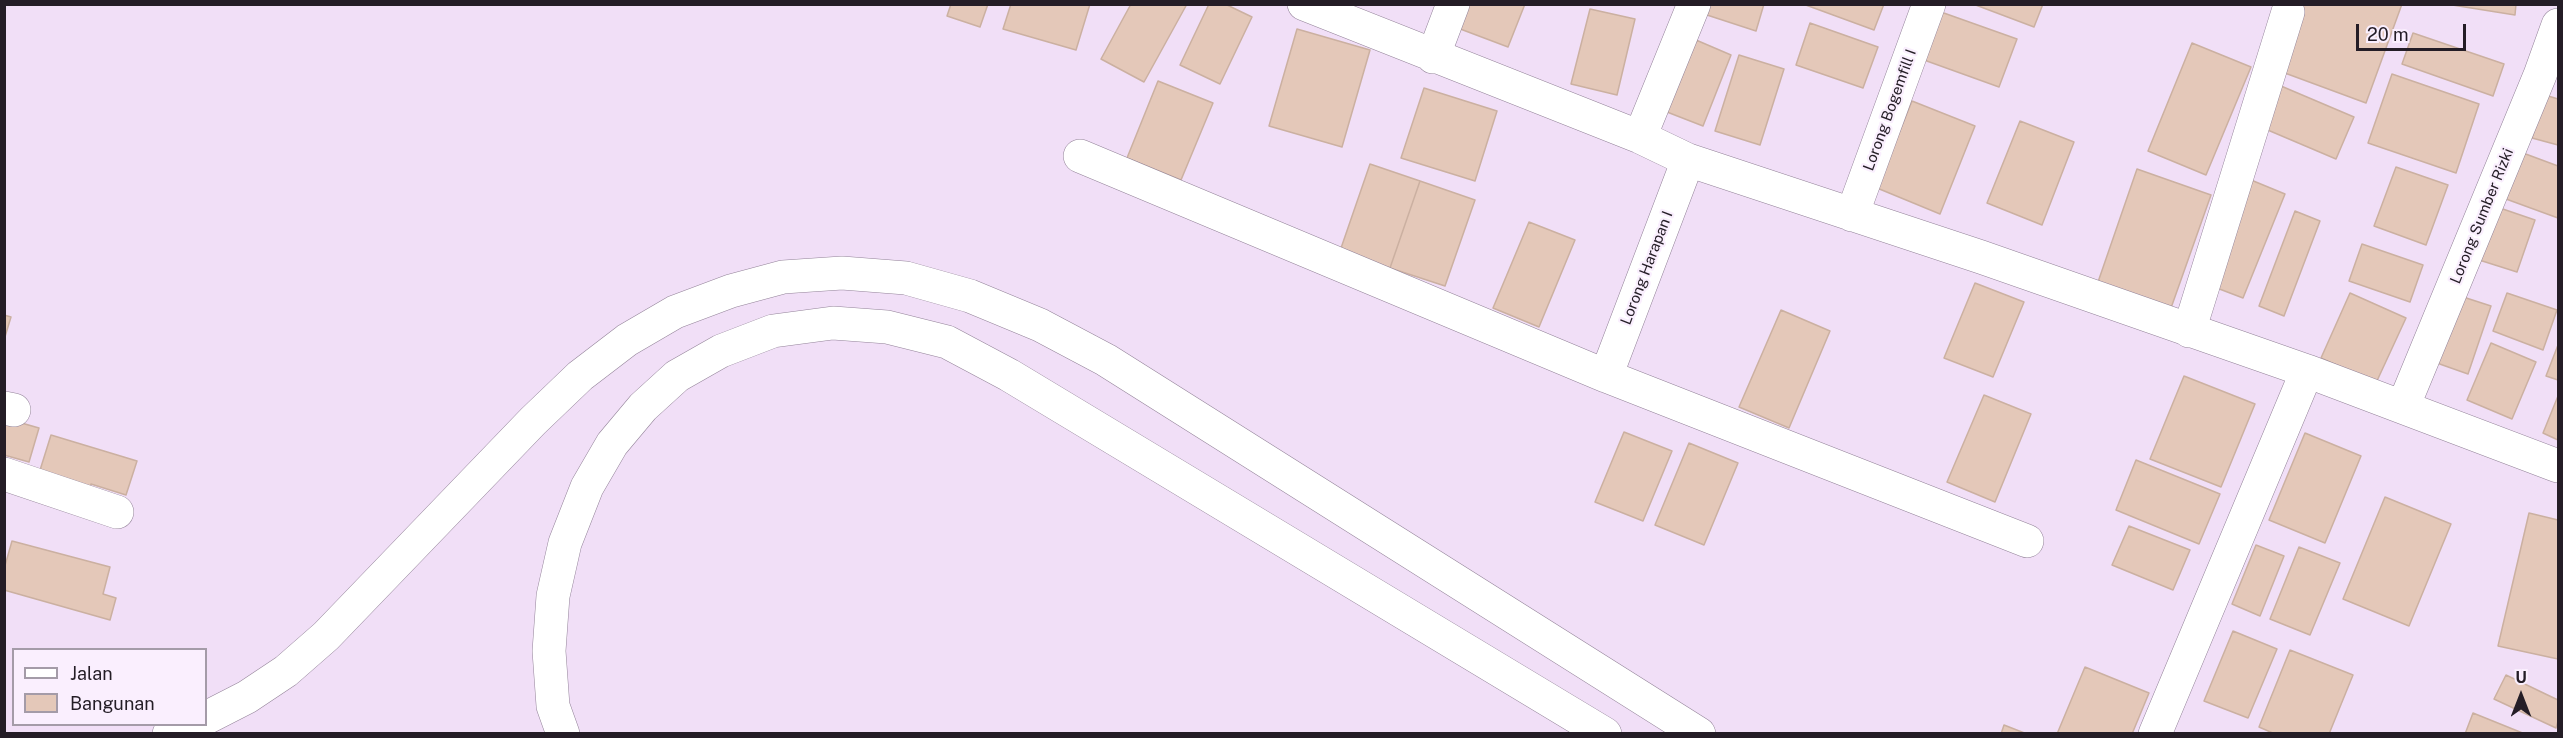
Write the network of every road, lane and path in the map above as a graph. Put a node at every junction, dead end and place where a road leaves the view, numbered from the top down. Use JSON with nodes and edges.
{"nodes":[{"id":1,"x":1304,"y":4,"type":"edge"},
{"id":2,"x":1453,"y":4,"type":"edge"},
{"id":3,"x":1694,"y":4,"type":"edge"},
{"id":4,"x":1929,"y":4,"type":"edge"},
{"id":5,"x":2288,"y":12,"type":"dead end"},
{"id":6,"x":2559,"y":25,"type":"edge"},
{"id":7,"x":1433,"y":57,"type":"junction"},
{"id":8,"x":1640,"y":137,"type":"junction"},
{"id":9,"x":1080,"y":156,"type":"dead end"},
{"id":10,"x":1688,"y":160,"type":"junction"},
{"id":11,"x":1852,"y":215,"type":"junction"},
{"id":12,"x":2189,"y":331,"type":"junction"},
{"id":13,"x":2307,"y":371,"type":"junction"},
{"id":14,"x":1606,"y":376,"type":"junction"},
{"id":15,"x":2403,"y":407,"type":"junction"},
{"id":16,"x":2559,"y":466,"type":"edge"},
{"id":17,"x":4,"y":474,"type":"edge"},
{"id":18,"x":117,"y":512,"type":"dead end"},
{"id":19,"x":2027,"y":541,"type":"dead end"},
{"id":20,"x":207,"y":717,"type":"edge"},
{"id":21,"x":186,"y":726,"type":"edge"},
{"id":22,"x":169,"y":734,"type":"edge"},
{"id":23,"x":563,"y":734,"type":"edge"},
{"id":24,"x":1605,"y":734,"type":"edge"},
{"id":25,"x":1699,"y":734,"type":"edge"},
{"id":26,"x":2155,"y":734,"type":"edge"}],
"edges":[{"from":1,"to":7,"type":"main road"},
{"from":2,"to":7,"type":"main road"},
{"from":3,"to":8,"type":"main road"},
{"from":4,"to":11,"type":"main road","name":"Lorong Bogemfill I"},
{"from":5,"to":12,"type":"main road"},
{"from":6,"to":15,"type":"main road","name":"Lorong Sumber Rizki"},
{"from":7,"to":8,"type":"main road"},
{"from":8,"to":10,"type":"main road"},
{"from":9,"to":14,"type":"main road"},
{"from":10,"to":11,"type":"main road"},
{"from":10,"to":14,"type":"main road","name":"Lorong Harapan I"},
{"from":11,"to":12,"type":"main road"},
{"from":12,"to":13,"type":"main road"},
{"from":13,"to":15,"type":"main road"},
{"from":13,"to":26,"type":"main road"},
{"from":14,"to":19,"type":"main road"},
{"from":15,"to":16,"type":"main road"},
{"from":17,"to":18,"type":"main road"},
{"from":20,"to":25,"type":"main road"},
{"from":21,"to":22,"type":"main road"},
{"from":23,"to":24,"type":"main road"}]}
